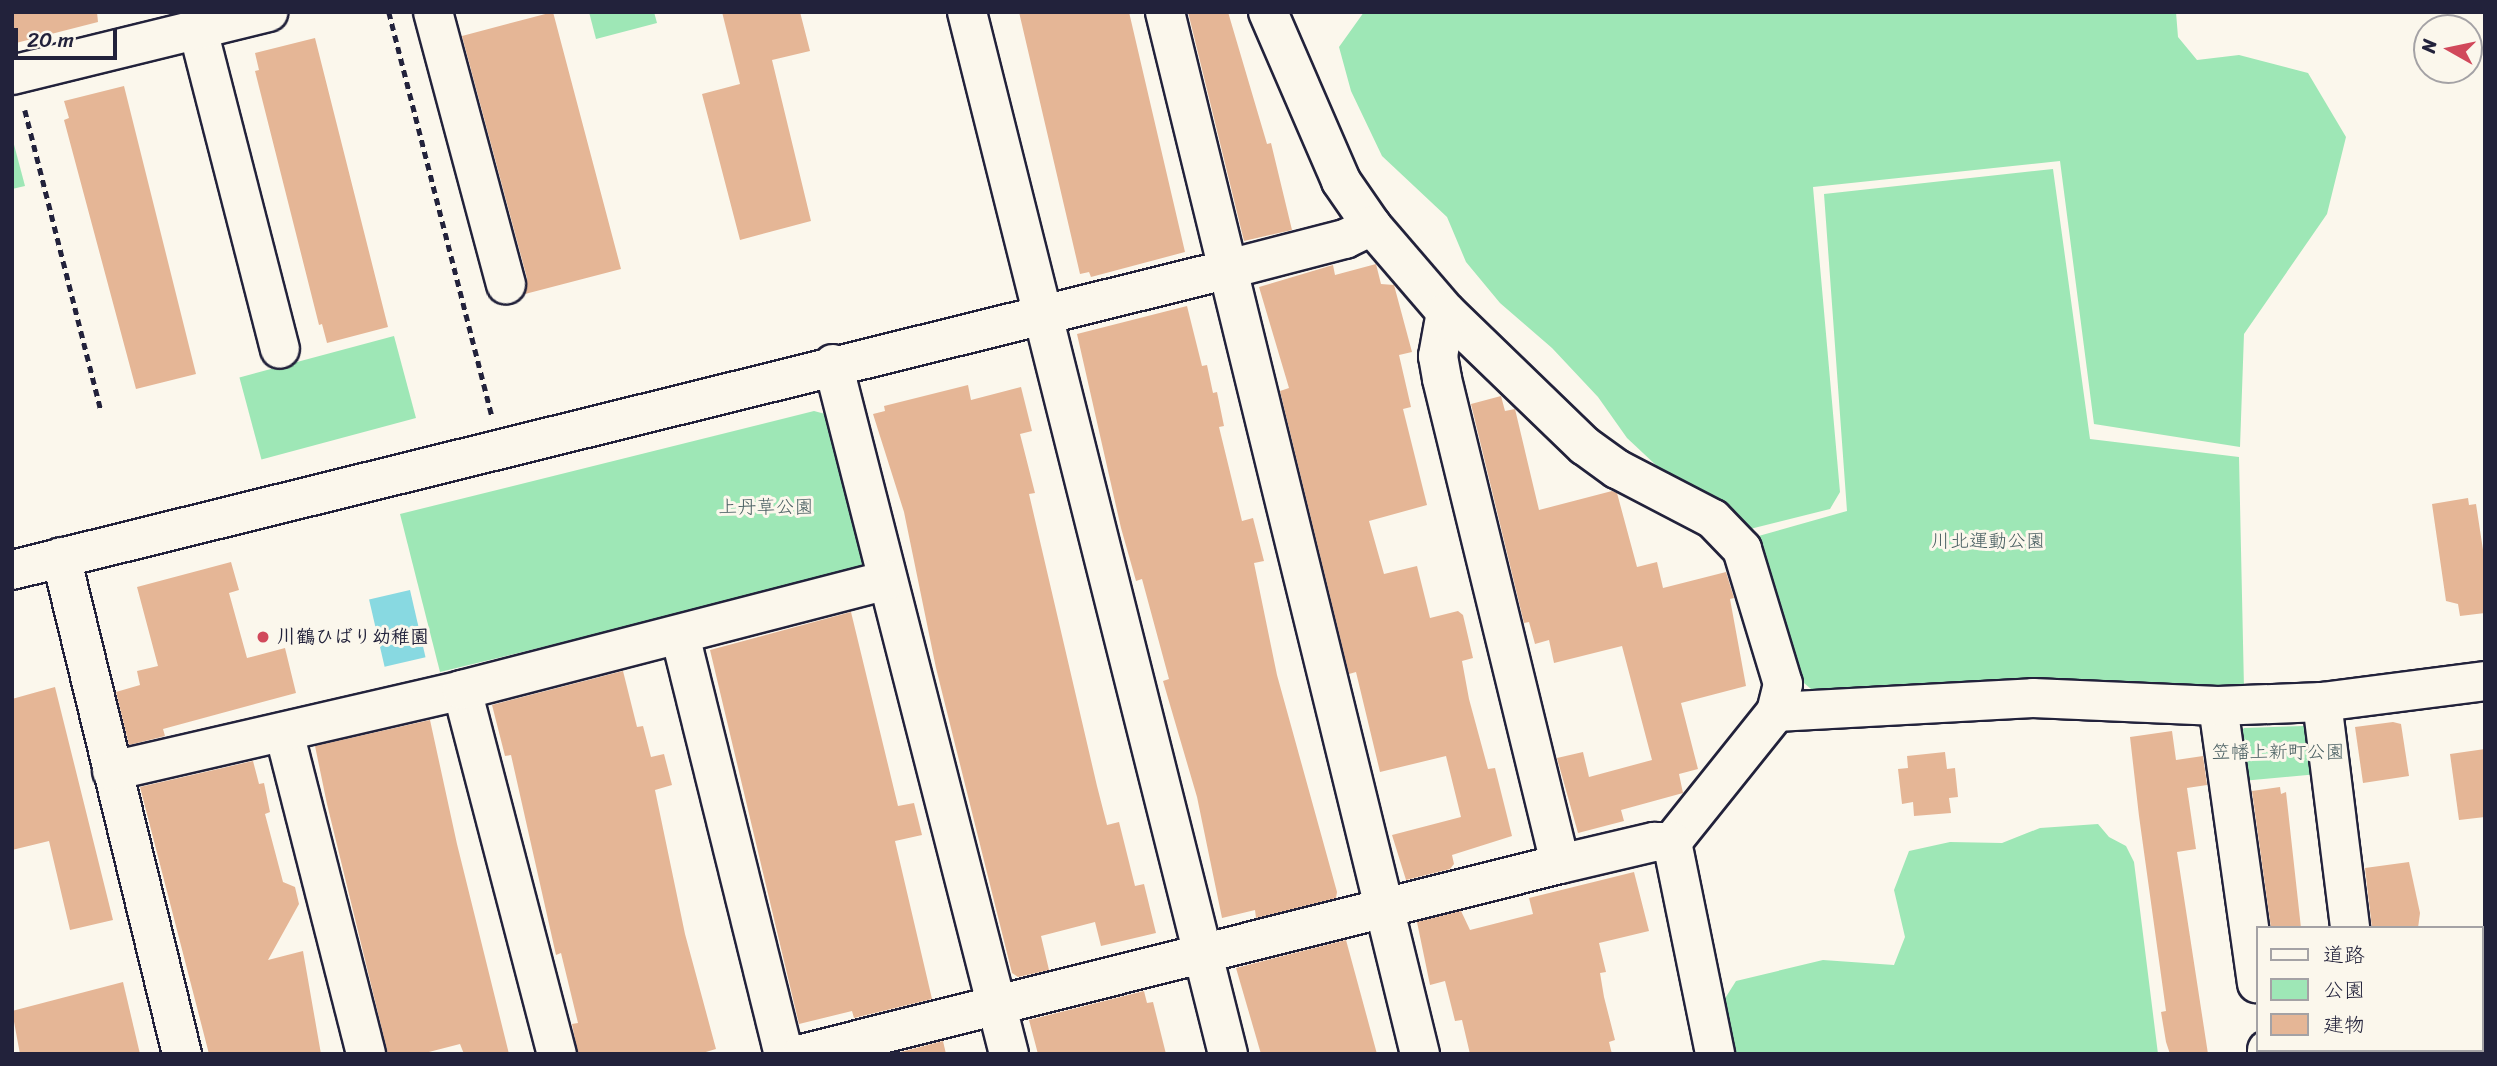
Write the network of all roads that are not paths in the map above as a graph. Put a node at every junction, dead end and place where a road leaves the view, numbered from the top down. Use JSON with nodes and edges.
{"nodes":[{"id":1,"x":268,"y":12,"type":"edge"},
{"id":2,"x":433,"y":12,"type":"edge"},
{"id":3,"x":967,"y":12,"type":"edge"},
{"id":4,"x":1165,"y":12,"type":"edge"},
{"id":5,"x":1268,"y":12,"type":"edge"},
{"id":6,"x":198,"y":30,"type":"junction"},
{"id":7,"x":14,"y":76,"type":"edge"},
{"id":8,"x":1372,"y":226,"type":"junction"},
{"id":9,"x":1225,"y":270,"type":"junction"},
{"id":10,"x":506,"y":284,"type":"dead end"},
{"id":11,"x":1446,"y":312,"type":"junction"},
{"id":12,"x":1043,"y":316,"type":"junction"},
{"id":13,"x":281,"y":349,"type":"dead end"},
{"id":14,"x":833,"y":364,"type":"junction"},
{"id":15,"x":61,"y":557,"type":"junction"},
{"id":16,"x":12,"y":570,"type":"edge"},
{"id":17,"x":887,"y":580,"type":"junction"},
{"id":18,"x":680,"y":635,"type":"junction"},
{"id":19,"x":2485,"y":681,"type":"edge"},
{"id":20,"x":462,"y":690,"type":"junction"},
{"id":21,"x":2322,"y":702,"type":"junction"},
{"id":22,"x":2218,"y":706,"type":"junction"},
{"id":23,"x":1776,"y":712,"type":"junction"},
{"id":24,"x":284,"y":732,"type":"junction"},
{"id":25,"x":112,"y":771,"type":"junction"},
{"id":26,"x":1672,"y":842,"type":"junction"},
{"id":27,"x":1560,"y":864,"type":"junction"},
{"id":28,"x":1385,"y":911,"type":"junction"},
{"id":29,"x":2350,"y":926,"type":"edge"},
{"id":30,"x":1205,"y":955,"type":"junction"},
{"id":31,"x":2256,"y":976,"type":"edge"},
{"id":32,"x":997,"y":1004,"type":"junction"},
{"id":33,"x":182,"y":1054,"type":"edge"},
{"id":34,"x":366,"y":1054,"type":"edge"},
{"id":35,"x":557,"y":1054,"type":"edge"},
{"id":36,"x":784,"y":1054,"type":"edge"},
{"id":37,"x":802,"y":1054,"type":"edge"},
{"id":38,"x":1009,"y":1054,"type":"edge"},
{"id":39,"x":1228,"y":1054,"type":"edge"},
{"id":40,"x":1420,"y":1054,"type":"edge"},
{"id":41,"x":1715,"y":1054,"type":"edge"}],
"edges":[{"from":1,"to":6,"type":"street"},
{"from":2,"to":10,"type":"street"},
{"from":3,"to":12,"type":"street"},
{"from":4,"to":9,"type":"street"},
{"from":5,"to":8,"type":"street"},
{"from":6,"to":7,"type":"street"},
{"from":6,"to":13,"type":"street"},
{"from":8,"to":9,"type":"street"},
{"from":8,"to":11,"type":"street"},
{"from":9,"to":12,"type":"street"},
{"from":9,"to":28,"type":"street"},
{"from":11,"to":23,"type":"street"},
{"from":11,"to":27,"type":"street"},
{"from":12,"to":14,"type":"street"},
{"from":12,"to":30,"type":"street"},
{"from":14,"to":15,"type":"street"},
{"from":14,"to":17,"type":"street"},
{"from":15,"to":16,"type":"street"},
{"from":15,"to":25,"type":"street"},
{"from":17,"to":18,"type":"street"},
{"from":17,"to":32,"type":"street"},
{"from":18,"to":20,"type":"street"},
{"from":18,"to":36,"type":"street"},
{"from":19,"to":21,"type":"street"},
{"from":20,"to":24,"type":"street"},
{"from":20,"to":35,"type":"street"},
{"from":21,"to":22,"type":"street"},
{"from":21,"to":29,"type":"street"},
{"from":22,"to":23,"type":"street"},
{"from":22,"to":31,"type":"street"},
{"from":23,"to":26,"type":"street"},
{"from":24,"to":25,"type":"street"},
{"from":24,"to":34,"type":"street"},
{"from":25,"to":33,"type":"street"},
{"from":26,"to":27,"type":"street"},
{"from":26,"to":41,"type":"street"},
{"from":27,"to":28,"type":"street"},
{"from":28,"to":30,"type":"street"},
{"from":28,"to":40,"type":"street"},
{"from":30,"to":32,"type":"street"},
{"from":30,"to":39,"type":"street"},
{"from":32,"to":37,"type":"street"},
{"from":32,"to":38,"type":"street"}]}
